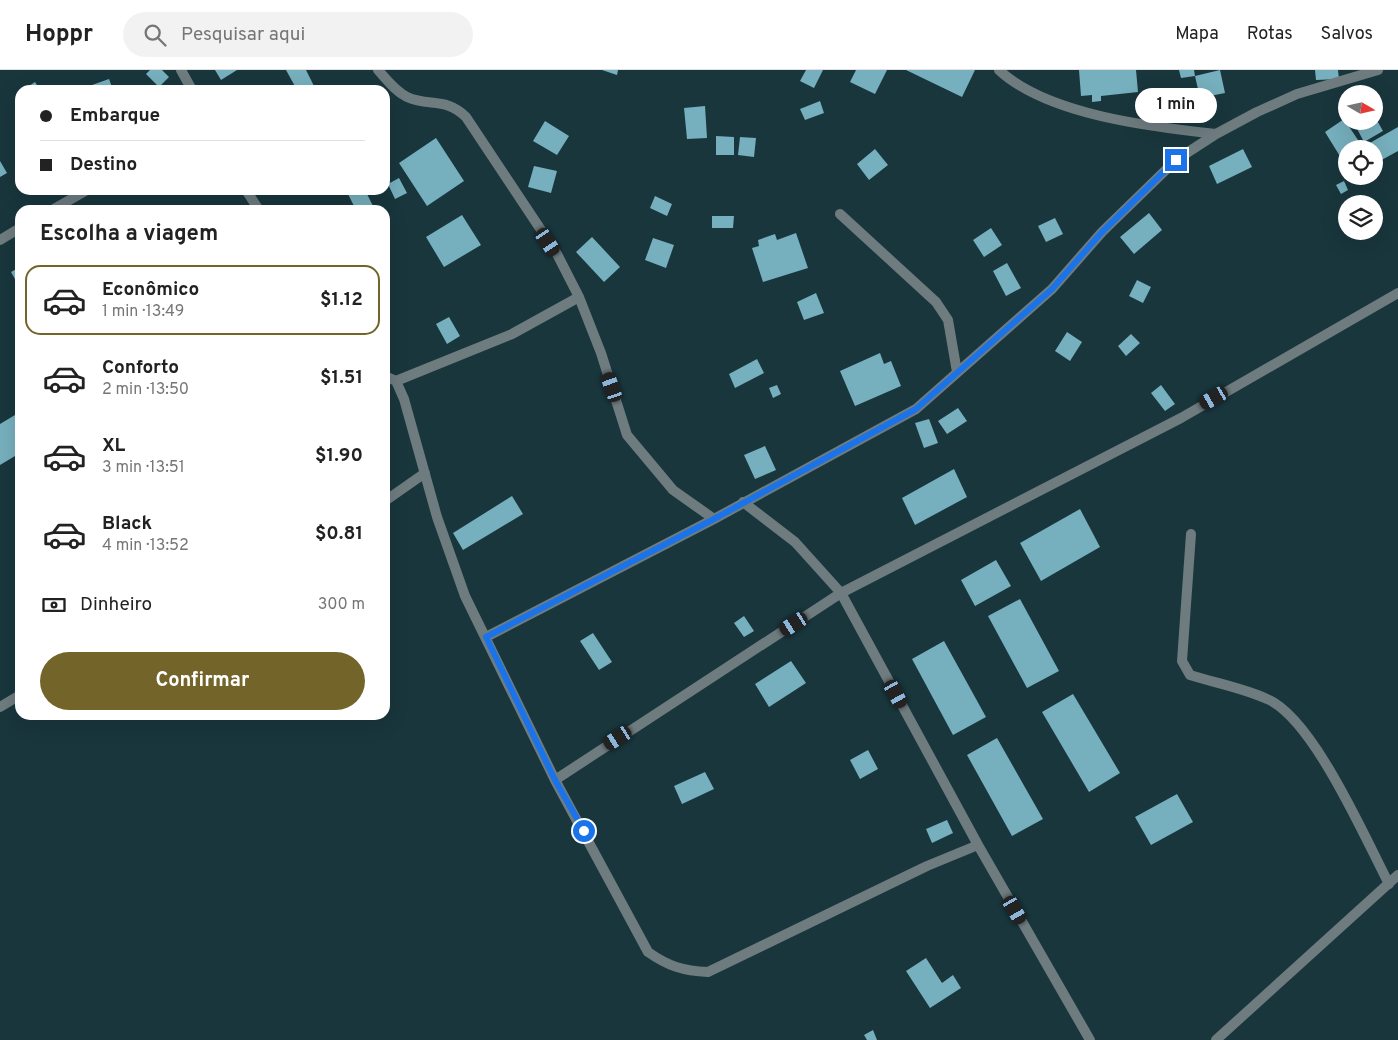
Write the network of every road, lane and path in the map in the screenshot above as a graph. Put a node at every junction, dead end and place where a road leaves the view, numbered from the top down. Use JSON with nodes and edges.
{"nodes":[{"id":1,"x":181,"y":70,"type":"edge"},
{"id":2,"x":378,"y":70,"type":"edge"},
{"id":3,"x":998,"y":70,"type":"edge"},
{"id":4,"x":1378,"y":70,"type":"edge"},
{"id":5,"x":189,"y":85,"type":"edge"},
{"id":6,"x":1216,"y":134,"type":"junction"},
{"id":7,"x":78,"y":195,"type":"edge"},
{"id":8,"x":61,"y":205,"type":"edge"},
{"id":9,"x":840,"y":214,"type":"dead end"},
{"id":10,"x":15,"y":231,"type":"edge"},
{"id":11,"x":0,"y":240,"type":"edge"},
{"id":12,"x":1398,"y":293,"type":"edge"},
{"id":13,"x":579,"y":297,"type":"junction"},
{"id":14,"x":957,"y":372,"type":"junction"},
{"id":15,"x":390,"y":379,"type":"edge"},
{"id":16,"x":396,"y":382,"type":"junction"},
{"id":17,"x":425,"y":473,"type":"junction"},
{"id":18,"x":390,"y":498,"type":"edge"},
{"id":19,"x":743,"y":502,"type":"junction"},
{"id":20,"x":714,"y":519,"type":"junction"},
{"id":21,"x":1192,"y":534,"type":"dead end"},
{"id":22,"x":841,"y":593,"type":"junction"},
{"id":23,"x":486,"y":637,"type":"junction"},
{"id":24,"x":15,"y":698,"type":"edge"},
{"id":25,"x":0,"y":707,"type":"edge"},
{"id":26,"x":555,"y":780,"type":"junction"},
{"id":27,"x":978,"y":845,"type":"junction"},
{"id":28,"x":1398,"y":875,"type":"edge"},
{"id":29,"x":1389,"y":884,"type":"junction"},
{"id":30,"x":1090,"y":1040,"type":"edge"},
{"id":31,"x":1216,"y":1040,"type":"edge"}],
"edges":[{"from":1,"to":5,"type":"street"},
{"from":2,"to":13,"type":"street"},
{"from":3,"to":6,"type":"street"},
{"from":4,"to":6,"type":"street"},
{"from":6,"to":14,"type":"street"},
{"from":7,"to":8,"type":"street"},
{"from":9,"to":14,"type":"street"},
{"from":10,"to":11,"type":"street"},
{"from":12,"to":22,"type":"street"},
{"from":13,"to":16,"type":"street"},
{"from":13,"to":20,"type":"street"},
{"from":14,"to":19,"type":"street"},
{"from":15,"to":16,"type":"street"},
{"from":16,"to":17,"type":"street"},
{"from":17,"to":18,"type":"street"},
{"from":17,"to":23,"type":"street"},
{"from":19,"to":20,"type":"street"},
{"from":19,"to":22,"type":"street"},
{"from":20,"to":23,"type":"street"},
{"from":21,"to":29,"type":"street"},
{"from":22,"to":26,"type":"street"},
{"from":22,"to":27,"type":"street"},
{"from":23,"to":26,"type":"street"},
{"from":24,"to":25,"type":"street"},
{"from":26,"to":27,"type":"street"},
{"from":27,"to":30,"type":"street"},
{"from":28,"to":29,"type":"street"},
{"from":29,"to":31,"type":"street"}]}
